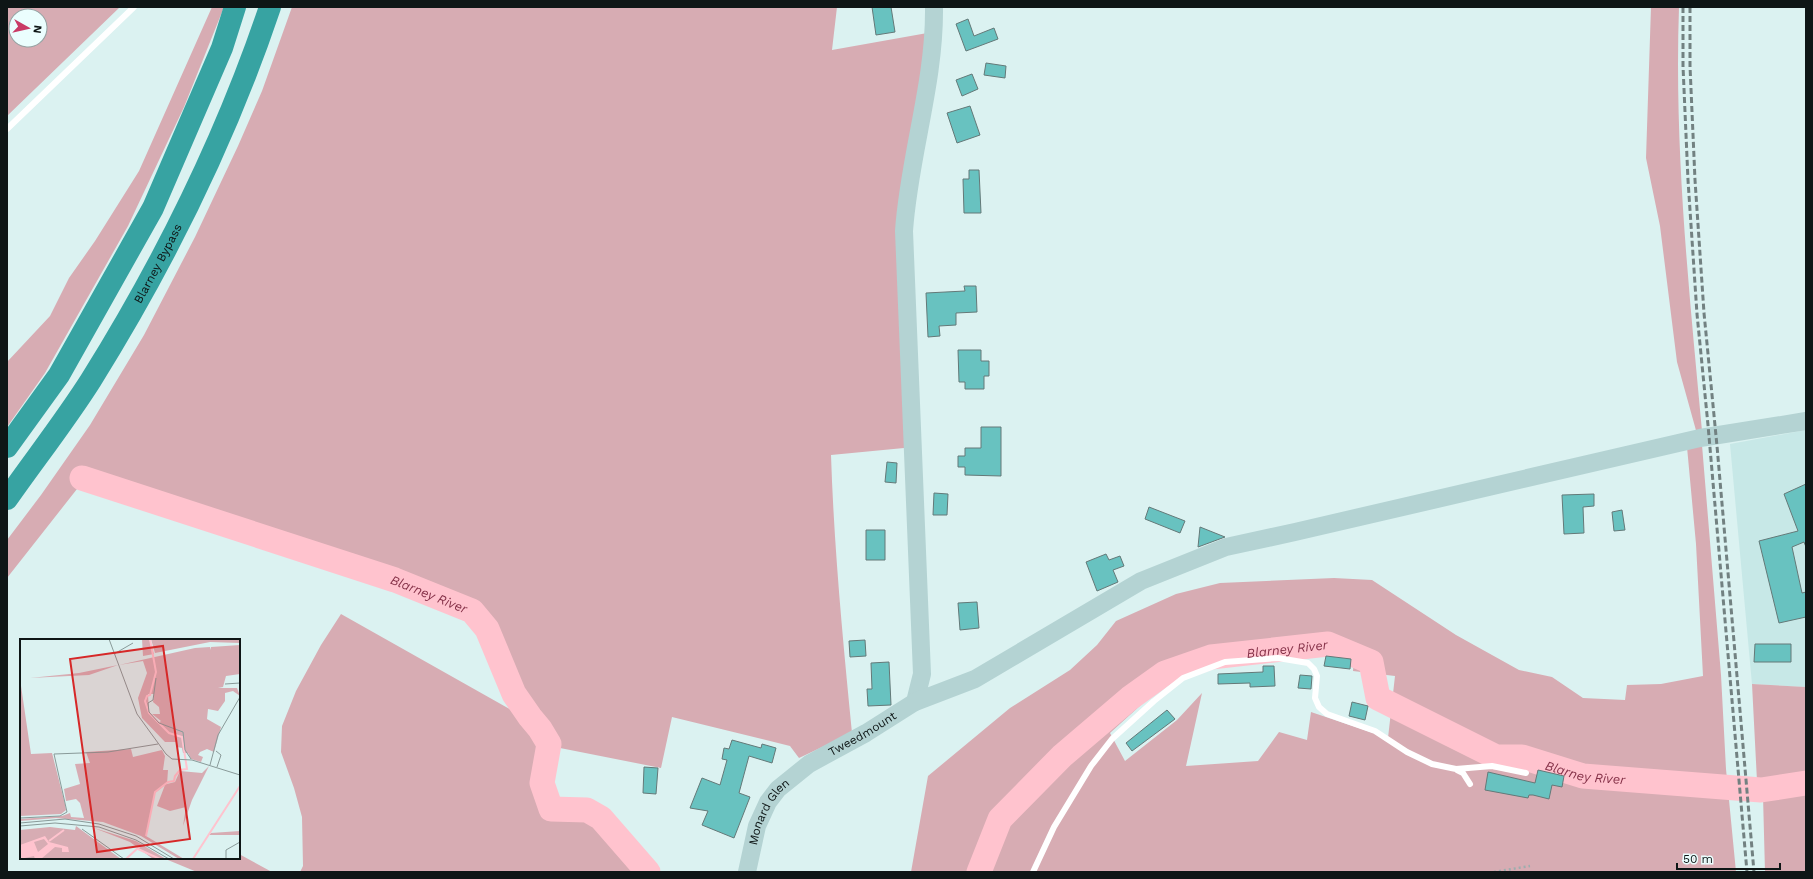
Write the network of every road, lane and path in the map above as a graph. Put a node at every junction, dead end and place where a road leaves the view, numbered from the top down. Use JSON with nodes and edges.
{"nodes":[{"id":1,"x":134,"y":7,"type":"edge"},
{"id":2,"x":235,"y":7,"type":"edge"},
{"id":3,"x":270,"y":7,"type":"edge"},
{"id":4,"x":934,"y":7,"type":"edge"},
{"id":5,"x":7,"y":130,"type":"edge"},
{"id":6,"x":1806,"y":420,"type":"edge"},
{"id":7,"x":7,"y":447,"type":"edge"},
{"id":8,"x":7,"y":499,"type":"edge"},
{"id":9,"x":915,"y":702,"type":"junction"},
{"id":10,"x":809,"y":764,"type":"joint"},
{"id":11,"x":1456,"y":770,"type":"junction"},
{"id":12,"x":1526,"y":773,"type":"dead end"},
{"id":13,"x":1470,"y":784,"type":"dead end"},
{"id":14,"x":1530,"y":866,"type":"dead end"},
{"id":15,"x":747,"y":872,"type":"edge"},
{"id":16,"x":1033,"y":872,"type":"edge"},
{"id":17,"x":1494,"y":872,"type":"edge"}],
"edges":[{"from":1,"to":5,"type":"lane"},
{"from":2,"to":7,"type":"highway"},
{"from":3,"to":8,"type":"highway","name":"Blarney Bypass"},
{"from":4,"to":9,"type":"street"},
{"from":6,"to":9,"type":"street","name":"Tweedmount"},
{"from":9,"to":10,"type":"street","name":"Tweedmount"},
{"from":10,"to":15,"type":"street","name":"Monard Glen"},
{"from":11,"to":12,"type":"lane"},
{"from":11,"to":13,"type":"lane"},
{"from":11,"to":16,"type":"lane"},
{"from":14,"to":17,"type":"path"}]}
